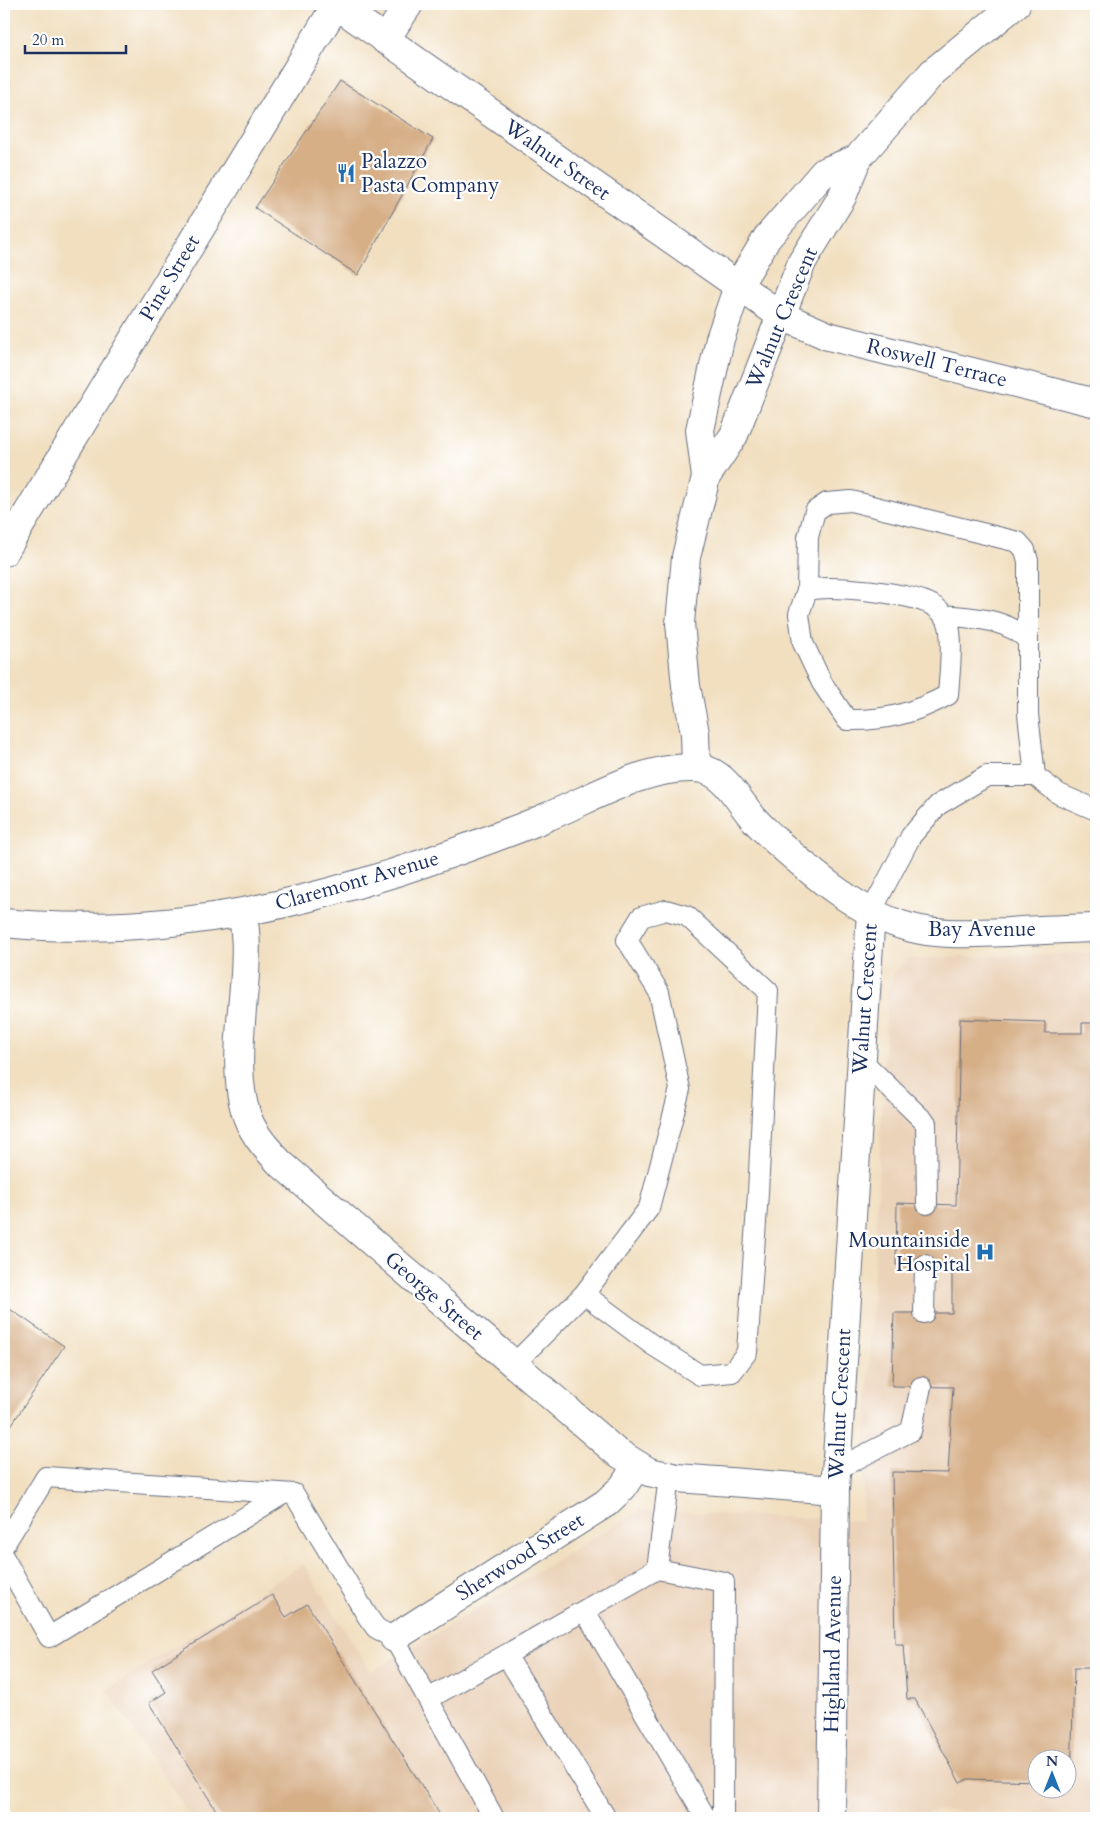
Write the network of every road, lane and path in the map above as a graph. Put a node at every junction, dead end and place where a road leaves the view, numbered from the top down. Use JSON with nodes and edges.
{"nodes":[{"id":1,"x":336,"y":4,"type":"edge"},
{"id":2,"x":409,"y":4,"type":"edge"},
{"id":3,"x":1016,"y":4,"type":"edge"},
{"id":4,"x":385,"y":40,"type":"junction"},
{"id":5,"x":857,"y":159,"type":"junction"},
{"id":6,"x":738,"y":286,"type":"junction"},
{"id":7,"x":780,"y":314,"type":"junction"},
{"id":8,"x":1096,"y":402,"type":"edge"},
{"id":9,"x":706,"y":477,"type":"junction"},
{"id":10,"x":4,"y":552,"type":"edge"},
{"id":11,"x":807,"y":590,"type":"junction"},
{"id":12,"x":943,"y":615,"type":"junction"},
{"id":13,"x":1028,"y":640,"type":"junction"},
{"id":14,"x":696,"y":767,"type":"junction"},
{"id":15,"x":1035,"y":776,"type":"junction"},
{"id":16,"x":1096,"y":810,"type":"edge"},
{"id":17,"x":871,"y":912,"type":"junction"},
{"id":18,"x":242,"y":913,"type":"junction"},
{"id":19,"x":4,"y":923,"type":"edge"},
{"id":20,"x":1096,"y":928,"type":"edge"},
{"id":21,"x":861,"y":1060,"type":"junction"},
{"id":22,"x":927,"y":1204,"type":"dead end"},
{"id":23,"x":925,"y":1265,"type":"dead end"},
{"id":24,"x":584,"y":1294,"type":"junction"},
{"id":25,"x":924,"y":1313,"type":"dead end"},
{"id":26,"x":514,"y":1364,"type":"junction"},
{"id":27,"x":921,"y":1387,"type":"dead end"},
{"id":28,"x":637,"y":1466,"type":"junction"},
{"id":29,"x":669,"y":1477,"type":"junction"},
{"id":30,"x":836,"y":1480,"type":"junction"},
{"id":31,"x":283,"y":1494,"type":"junction"},
{"id":32,"x":4,"y":1545,"type":"edge"},
{"id":33,"x":4,"y":1558,"type":"edge"},
{"id":34,"x":657,"y":1569,"type":"junction"},
{"id":35,"x":584,"y":1611,"type":"junction"},
{"id":36,"x":394,"y":1638,"type":"junction"},
{"id":37,"x":506,"y":1655,"type":"junction"},
{"id":38,"x":428,"y":1700,"type":"junction"},
{"id":39,"x":494,"y":1818,"type":"edge"},
{"id":40,"x":606,"y":1818,"type":"edge"},
{"id":41,"x":706,"y":1818,"type":"edge"},
{"id":42,"x":723,"y":1818,"type":"edge"},
{"id":43,"x":831,"y":1818,"type":"edge"}],
"edges":[{"from":1,"to":4,"type":"street","name":"Walnut Street"},
{"from":1,"to":10,"type":"street","name":"Pine Street"},
{"from":2,"to":4,"type":"street"},
{"from":3,"to":5,"type":"street","name":"Walnut Crescent"},
{"from":4,"to":6,"type":"street","name":"Walnut Street"},
{"from":5,"to":6,"type":"street","name":"Walnut Crescent"},
{"from":5,"to":7,"type":"street","name":"Walnut Crescent"},
{"from":6,"to":7,"type":"street","name":"Walnut Street"},
{"from":6,"to":9,"type":"street","name":"Walnut Crescent"},
{"from":7,"to":8,"type":"street","name":"Roswell Terrace"},
{"from":7,"to":9,"type":"street","name":"Walnut Crescent"},
{"from":9,"to":14,"type":"street","name":"Walnut Crescent"},
{"from":11,"to":12,"type":"lane"},
{"from":11,"to":12,"type":"lane"},
{"from":11,"to":13,"type":"lane"},
{"from":12,"to":13,"type":"lane"},
{"from":13,"to":15,"type":"lane"},
{"from":14,"to":17,"type":"street","name":"Walnut Crescent"},
{"from":14,"to":18,"type":"street","name":"Claremont Avenue"},
{"from":15,"to":16,"type":"lane"},
{"from":15,"to":17,"type":"lane"},
{"from":17,"to":20,"type":"street","name":"Bay Avenue"},
{"from":17,"to":21,"type":"street","name":"Walnut Crescent"},
{"from":18,"to":19,"type":"street","name":"Claremont Avenue"},
{"from":18,"to":26,"type":"street","name":"George Street"},
{"from":21,"to":22,"type":"lane"},
{"from":21,"to":30,"type":"street","name":"Walnut Crescent"},
{"from":23,"to":25,"type":"lane"},
{"from":24,"to":24,"type":"lane"},
{"from":24,"to":26,"type":"lane"},
{"from":26,"to":28,"type":"street","name":"George Street"},
{"from":27,"to":30,"type":"lane"},
{"from":28,"to":29,"type":"street","name":"George Street"},
{"from":28,"to":36,"type":"street","name":"Sherwood Street"},
{"from":29,"to":30,"type":"street","name":"George Street"},
{"from":29,"to":34,"type":"lane"},
{"from":30,"to":43,"type":"street","name":"Highland Avenue"},
{"from":31,"to":32,"type":"lane"},
{"from":31,"to":33,"type":"lane"},
{"from":31,"to":36,"type":"lane"},
{"from":34,"to":35,"type":"lane"},
{"from":34,"to":42,"type":"lane"},
{"from":35,"to":37,"type":"lane"},
{"from":35,"to":41,"type":"lane"},
{"from":36,"to":38,"type":"lane"},
{"from":37,"to":38,"type":"lane"},
{"from":37,"to":40,"type":"lane"},
{"from":38,"to":39,"type":"lane"}]}
